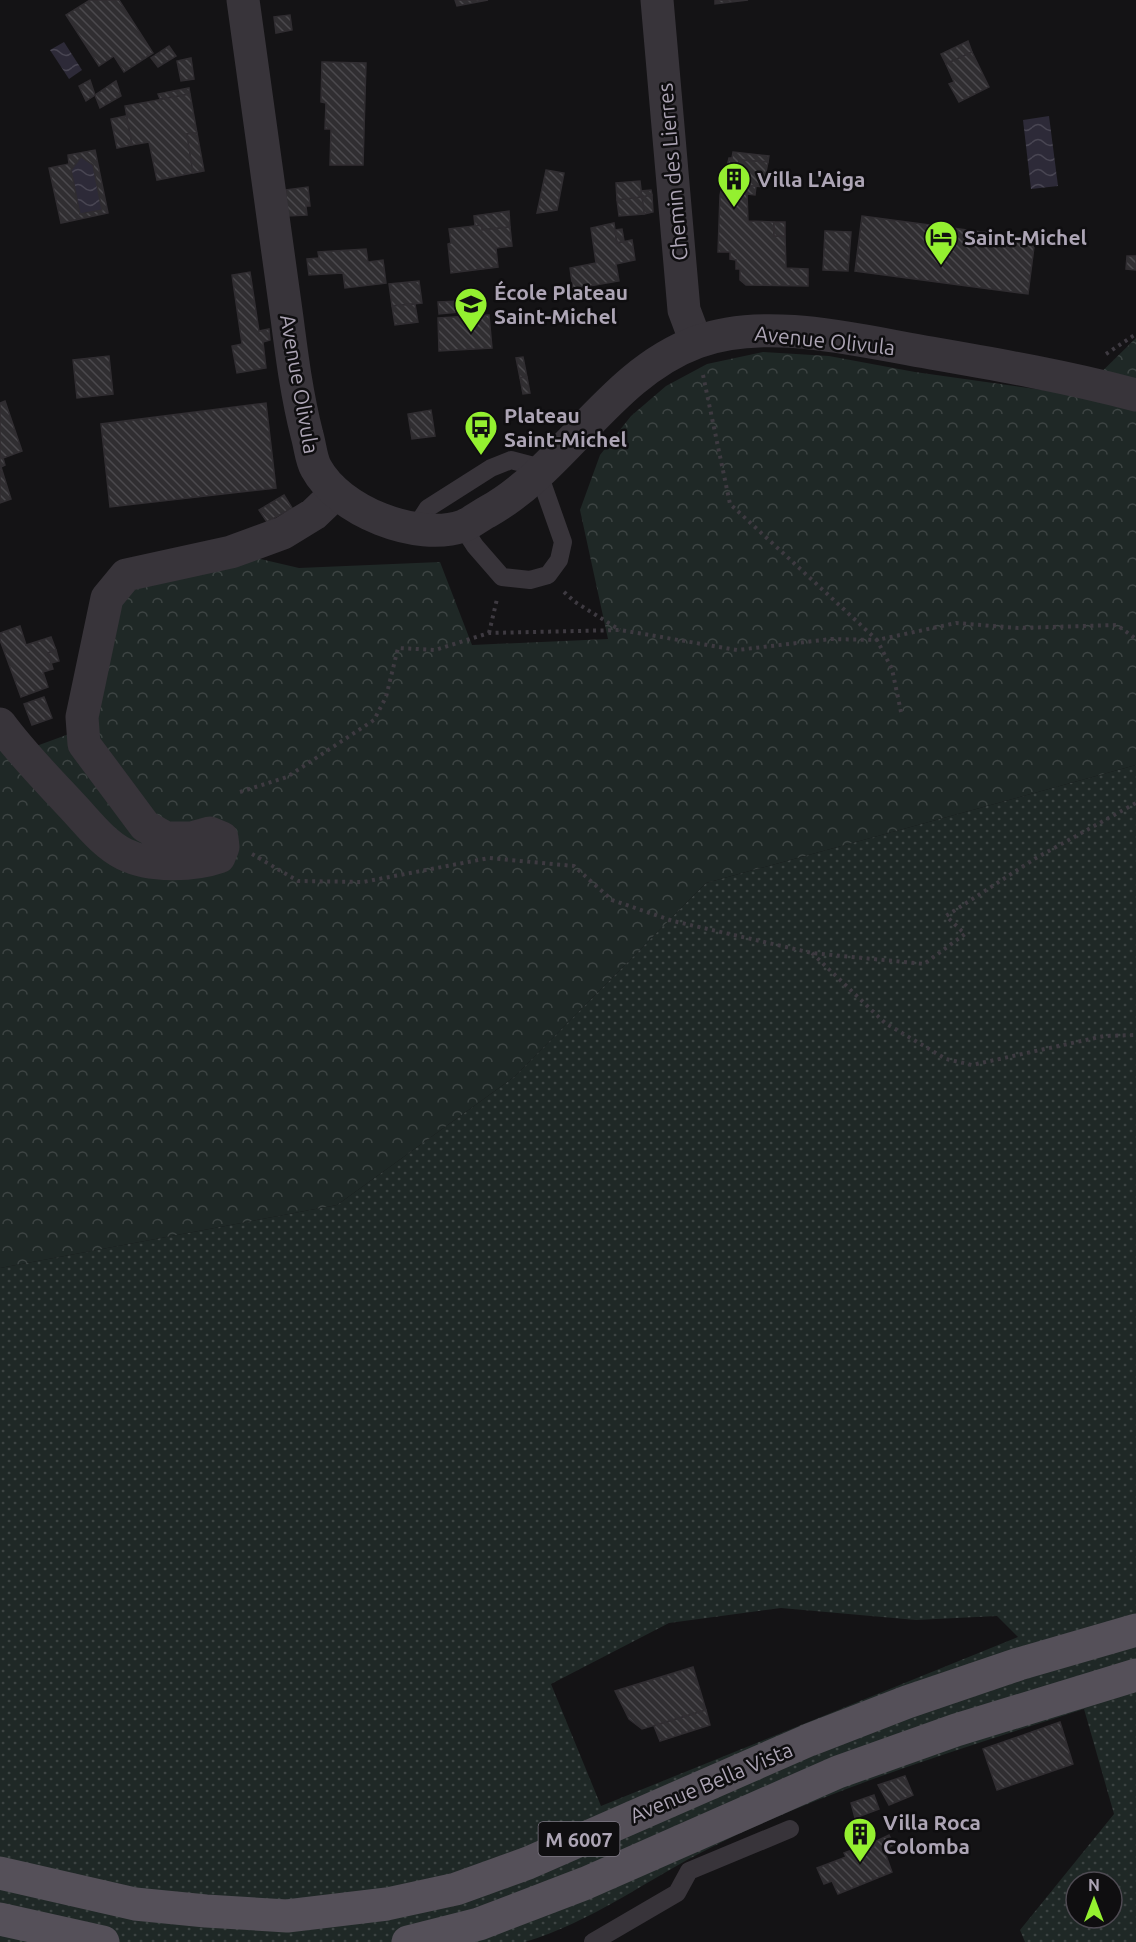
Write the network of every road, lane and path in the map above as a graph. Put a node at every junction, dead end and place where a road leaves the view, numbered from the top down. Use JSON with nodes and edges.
{"nodes":[{"id":1,"x":243,"y":0,"type":"edge"},
{"id":2,"x":657,"y":0,"type":"edge"},
{"id":3,"x":696,"y":342,"type":"junction"},
{"id":4,"x":1136,"y":395,"type":"edge"},
{"id":5,"x":539,"y":474,"type":"junction"},
{"id":6,"x":336,"y":493,"type":"junction"},
{"id":7,"x":462,"y":526,"type":"junction"},
{"id":8,"x":415,"y":528,"type":"junction"},
{"id":9,"x":548,"y":575,"type":"junction"},
{"id":10,"x":502,"y":577,"type":"junction"},
{"id":11,"x":620,"y":630,"type":"junction"},
{"id":12,"x":489,"y":633,"type":"junction"},
{"id":13,"x":1136,"y":639,"type":"edge"},
{"id":14,"x":877,"y":640,"type":"junction"},
{"id":15,"x":901,"y":712,"type":"dead end"},
{"id":16,"x":0,"y":724,"type":"edge"},
{"id":17,"x":240,"y":792,"type":"dead end"},
{"id":18,"x":1136,"y":803,"type":"edge"},
{"id":19,"x":223,"y":847,"type":"junction"},
{"id":20,"x":812,"y":953,"type":"junction"},
{"id":21,"x":1136,"y":1035,"type":"edge"},
{"id":22,"x":1136,"y":1630,"type":"edge"},
{"id":23,"x":1019,"y":1664,"type":"junction"},
{"id":24,"x":1136,"y":1675,"type":"edge"},
{"id":25,"x":1033,"y":1707,"type":"junction"},
{"id":26,"x":864,"y":1719,"type":"junction"},
{"id":27,"x":881,"y":1757,"type":"junction"},
{"id":28,"x":790,"y":1829,"type":"dead end"},
{"id":29,"x":682,"y":1857,"type":"junction"},
{"id":30,"x":0,"y":1873,"type":"edge"},
{"id":31,"x":0,"y":1919,"type":"edge"},
{"id":32,"x":103,"y":1942,"type":"edge"},
{"id":33,"x":408,"y":1942,"type":"edge"},
{"id":34,"x":593,"y":1942,"type":"edge"}],
"edges":[{"from":1,"to":6,"type":"street","name":"Avenue Olivula"},
{"from":2,"to":3,"type":"street","name":"Chemin des Lierres"},
{"from":3,"to":4,"type":"street","name":"Avenue Olivula"},
{"from":3,"to":5,"type":"street","name":"Avenue Olivula"},
{"from":3,"to":14,"type":"path"},
{"from":5,"to":7,"type":"street","name":"Avenue Olivula"},
{"from":5,"to":8,"type":"lane"},
{"from":5,"to":9,"type":"lane"},
{"from":6,"to":8,"type":"street","name":"Avenue Olivula"},
{"from":6,"to":19,"type":"street"},
{"from":7,"to":8,"type":"street","name":"Avenue Olivula"},
{"from":7,"to":10,"type":"lane"},
{"from":9,"to":10,"type":"lane"},
{"from":9,"to":11,"type":"path"},
{"from":10,"to":12,"type":"path"},
{"from":11,"to":12,"type":"path"},
{"from":11,"to":14,"type":"path"},
{"from":12,"to":17,"type":"path"},
{"from":13,"to":14,"type":"path"},
{"from":14,"to":15,"type":"path"},
{"from":16,"to":19,"type":"street"},
{"from":18,"to":20,"type":"path"},
{"from":19,"to":20,"type":"path"},
{"from":20,"to":21,"type":"path"},
{"from":22,"to":23,"type":"main road","name":"Avenue Bella Vista","number":"M 6007"},
{"from":23,"to":25,"type":"main road"},
{"from":23,"to":26,"type":"main road","name":"Avenue Bella Vista","number":"M 6007"},
{"from":24,"to":25,"type":"main road","name":"Avenue Bella Vista","number":"M 6007"},
{"from":25,"to":27,"type":"main road","name":"Avenue Bella Vista","number":"M 6007"},
{"from":26,"to":27,"type":"main road"},
{"from":26,"to":30,"type":"main road","name":"Avenue Bella Vista","number":"M 6007"},
{"from":27,"to":29,"type":"main road","name":"Avenue Bella Vista","number":"M 6007"},
{"from":28,"to":29,"type":"lane"},
{"from":29,"to":33,"type":"main road","name":"Avenue Bella Vista","number":"M 6007"},
{"from":29,"to":34,"type":"lane"},
{"from":31,"to":32,"type":"main road"}]}
